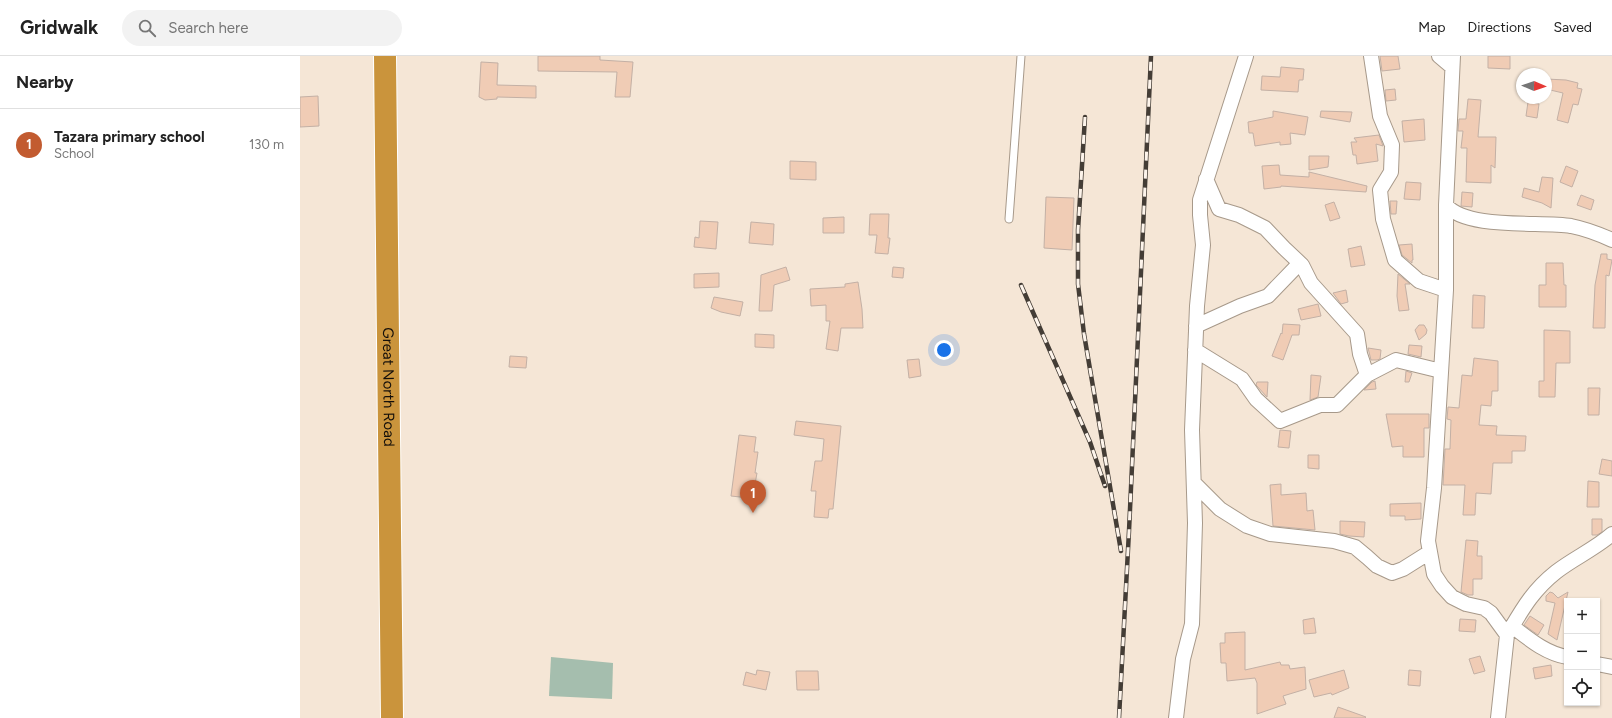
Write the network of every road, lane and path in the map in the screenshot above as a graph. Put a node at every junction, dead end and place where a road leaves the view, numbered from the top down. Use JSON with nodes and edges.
{"nodes":[{"id":1,"x":385,"y":56,"type":"edge"},
{"id":2,"x":1021,"y":56,"type":"edge"},
{"id":3,"x":1246,"y":56,"type":"edge"},
{"id":4,"x":1371,"y":56,"type":"edge"},
{"id":5,"x":1439,"y":56,"type":"edge"},
{"id":6,"x":1453,"y":62,"type":"edge"},
{"id":7,"x":1206,"y":179,"type":"junction"},
{"id":8,"x":1446,"y":206,"type":"junction"},
{"id":9,"x":1009,"y":219,"type":"dead end"},
{"id":10,"x":1612,"y":240,"type":"edge"},
{"id":11,"x":1302,"y":265,"type":"junction"},
{"id":12,"x":1446,"y":290,"type":"junction"},
{"id":13,"x":1196,"y":326,"type":"junction"},
{"id":14,"x":1195,"y":350,"type":"junction"},
{"id":15,"x":1441,"y":370,"type":"junction"},
{"id":16,"x":1367,"y":374,"type":"junction"},
{"id":17,"x":1194,"y":483,"type":"junction"},
{"id":18,"x":1612,"y":534,"type":"edge"},
{"id":19,"x":1430,"y":552,"type":"junction"},
{"id":20,"x":1509,"y":630,"type":"junction"},
{"id":21,"x":1564,"y":656,"type":"edge"},
{"id":22,"x":1600,"y":665,"type":"edge"},
{"id":23,"x":1612,"y":667,"type":"edge"},
{"id":24,"x":392,"y":718,"type":"edge"},
{"id":25,"x":1176,"y":718,"type":"edge"},
{"id":26,"x":1498,"y":718,"type":"edge"}],
"edges":[{"from":1,"to":24,"type":"highway","name":"Great North Road"},
{"from":2,"to":9,"type":"lane"},
{"from":3,"to":7,"type":"street"},
{"from":4,"to":12,"type":"street"},
{"from":5,"to":6,"type":"street"},
{"from":6,"to":8,"type":"street"},
{"from":7,"to":11,"type":"street"},
{"from":7,"to":13,"type":"street"},
{"from":8,"to":10,"type":"street"},
{"from":8,"to":12,"type":"street"},
{"from":11,"to":13,"type":"street"},
{"from":11,"to":16,"type":"street"},
{"from":12,"to":15,"type":"street"},
{"from":13,"to":14,"type":"street"},
{"from":14,"to":16,"type":"street"},
{"from":14,"to":17,"type":"street"},
{"from":15,"to":16,"type":"street"},
{"from":15,"to":19,"type":"street"},
{"from":17,"to":19,"type":"street"},
{"from":17,"to":25,"type":"street"},
{"from":18,"to":20,"type":"street"},
{"from":19,"to":20,"type":"street"},
{"from":20,"to":21,"type":"street"},
{"from":20,"to":26,"type":"street"},
{"from":22,"to":23,"type":"street"}]}
